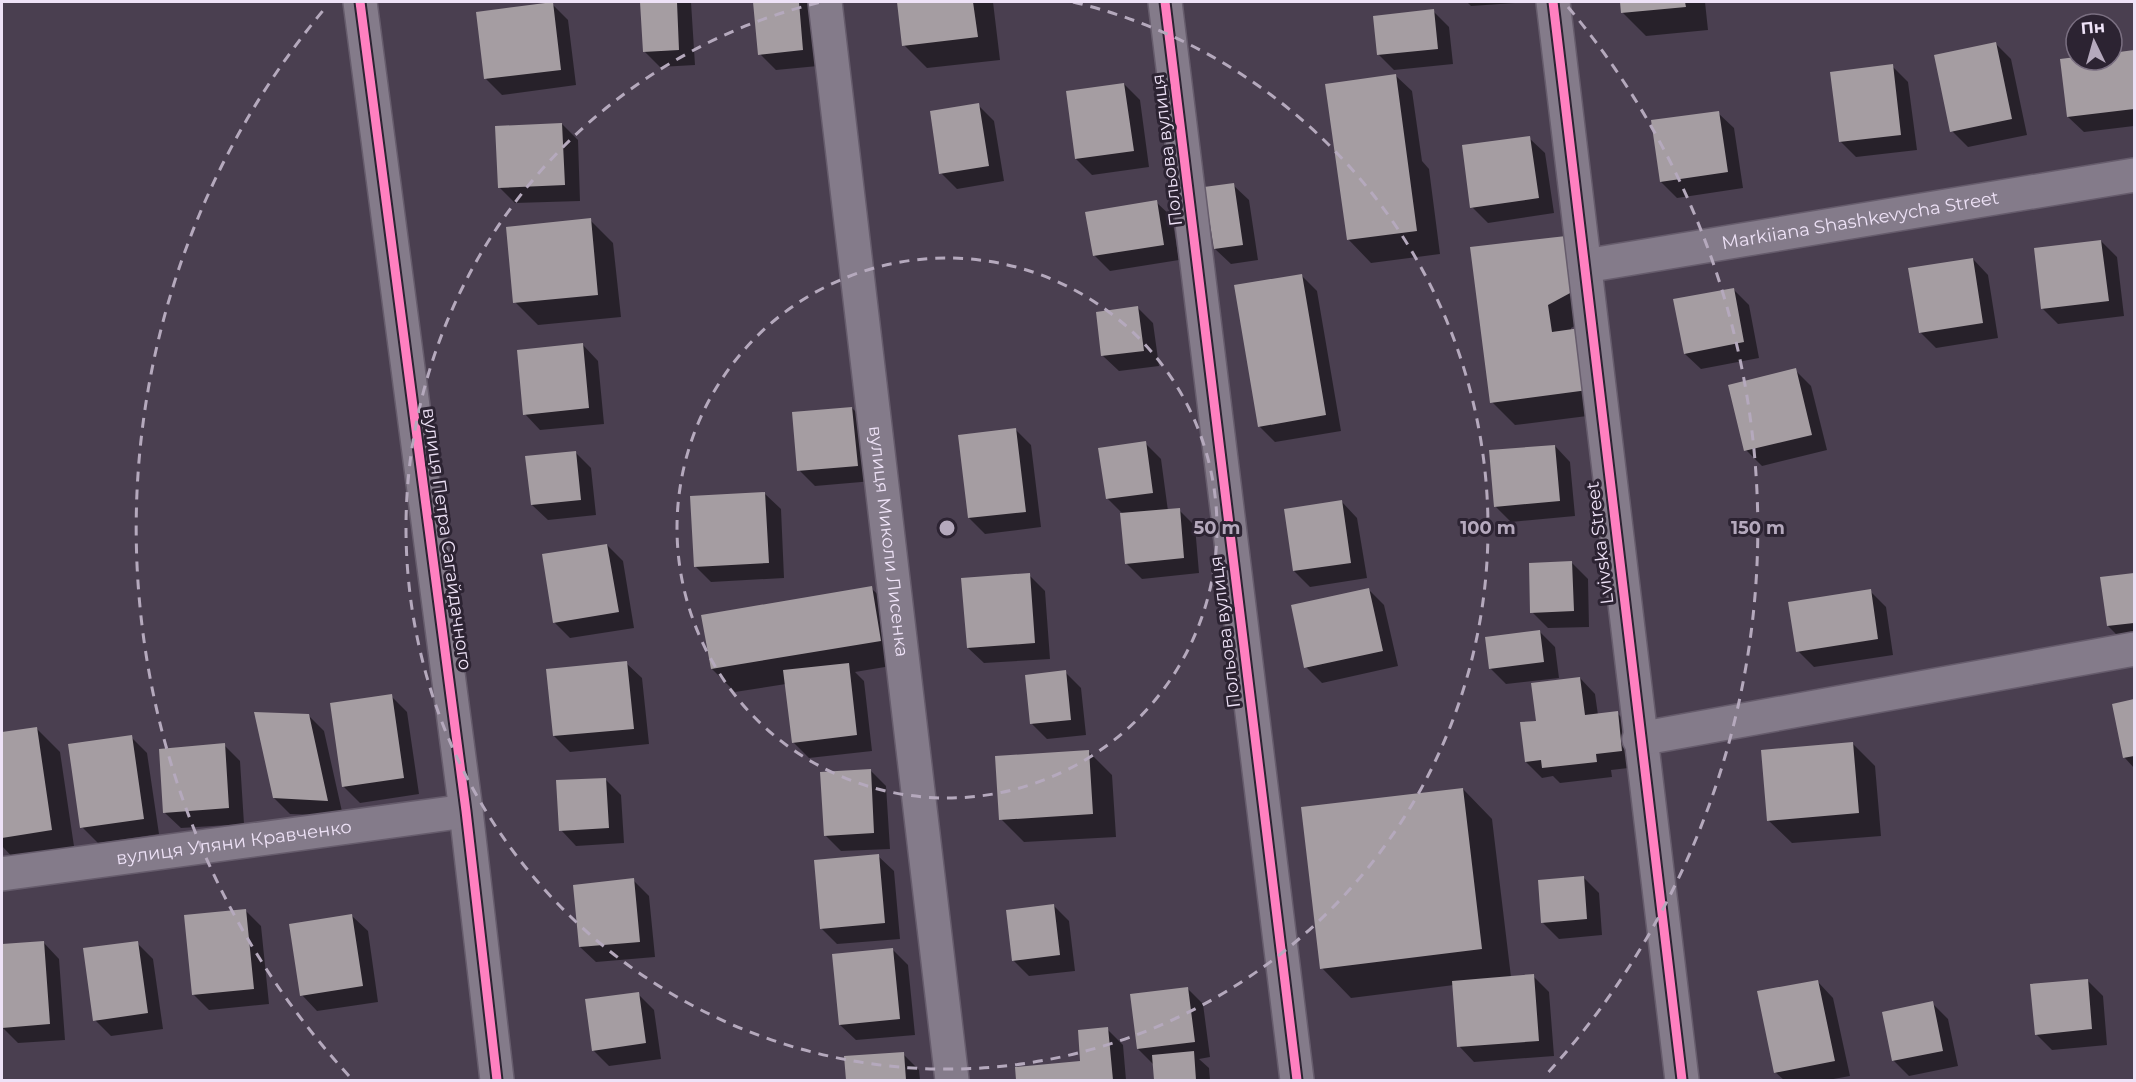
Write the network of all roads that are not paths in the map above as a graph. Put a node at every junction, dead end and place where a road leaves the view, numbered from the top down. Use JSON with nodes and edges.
{"nodes":[{"id":1,"x":360,"y":2,"type":"edge"},
{"id":2,"x":825,"y":2,"type":"edge"},
{"id":3,"x":1166,"y":2,"type":"edge"},
{"id":4,"x":1553,"y":2,"type":"edge"},
{"id":5,"x":2134,"y":175,"type":"edge"},
{"id":6,"x":1585,"y":266,"type":"junction"},
{"id":7,"x":2134,"y":649,"type":"edge"},
{"id":8,"x":1639,"y":739,"type":"junction"},
{"id":9,"x":466,"y":811,"type":"junction"},
{"id":10,"x":2,"y":874,"type":"edge"},
{"id":11,"x":497,"y":1080,"type":"edge"},
{"id":12,"x":952,"y":1080,"type":"edge"},
{"id":13,"x":1296,"y":1080,"type":"edge"},
{"id":14,"x":1682,"y":1080,"type":"edge"}],
"edges":[{"from":1,"to":9,"type":"street","name":"вулиця Петра Сагайдачного"},
{"from":2,"to":12,"type":"street","name":"вулиця Миколи Лисенка"},
{"from":3,"to":13,"type":"street","name":"Польова вулиця"},
{"from":4,"to":6,"type":"street","name":"Lvivska Street"},
{"from":5,"to":6,"type":"street","name":"Markiiana Shashkevycha Street"},
{"from":6,"to":8,"type":"street","name":"Lvivska Street"},
{"from":7,"to":8,"type":"street"},
{"from":8,"to":14,"type":"street","name":"Lvivska Street"},
{"from":9,"to":10,"type":"street","name":"вулиця Уляни Кравченко"},
{"from":9,"to":11,"type":"street","name":"вулиця Петра Сагайдачного"}]}
